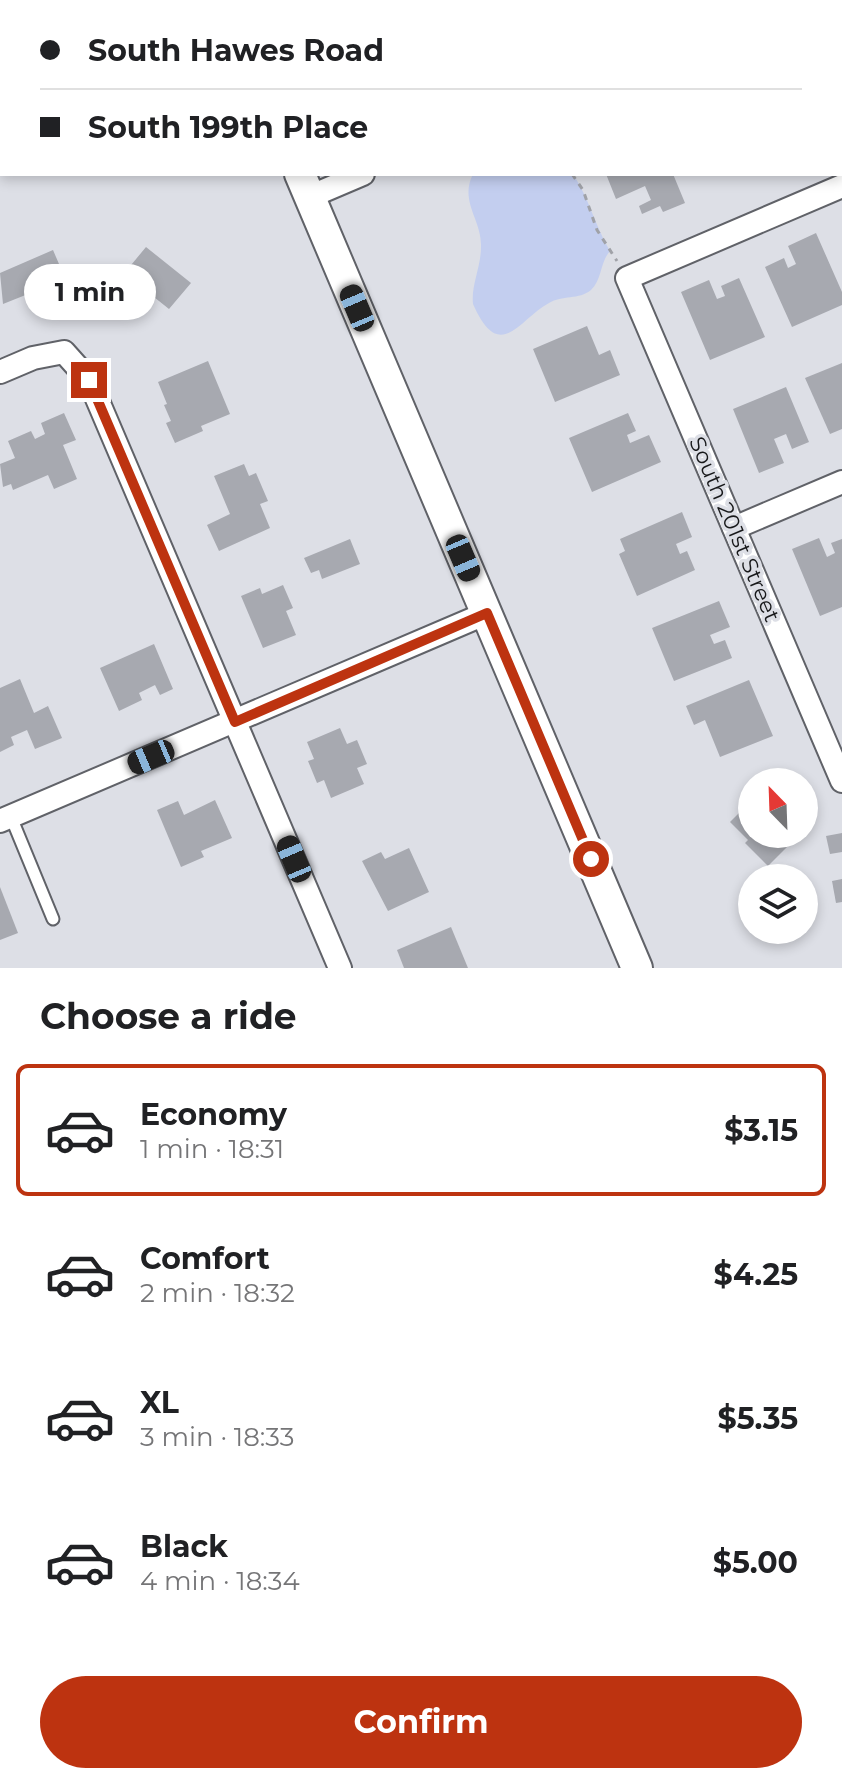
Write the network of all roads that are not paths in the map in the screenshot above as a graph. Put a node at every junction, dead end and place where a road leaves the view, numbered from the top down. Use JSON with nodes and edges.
{"nodes":[{"id":1,"x":353,"y":176,"type":"edge"},
{"id":2,"x":304,"y":186,"type":"edge"},
{"id":3,"x":842,"y":186,"type":"edge"},
{"id":4,"x":0,"y":372,"type":"edge"},
{"id":5,"x":842,"y":482,"type":"edge"},
{"id":6,"x":734,"y":528,"type":"junction"},
{"id":7,"x":487,"y":613,"type":"junction"},
{"id":8,"x":235,"y":722,"type":"junction"},
{"id":9,"x":842,"y":781,"type":"edge"},
{"id":10,"x":6,"y":819,"type":"edge"},
{"id":11,"x":53,"y":919,"type":"dead end"},
{"id":12,"x":340,"y":968,"type":"edge"},
{"id":13,"x":637,"y":968,"type":"edge"}],
"edges":[{"from":1,"to":2,"type":"street"},
{"from":2,"to":7,"type":"main road"},
{"from":3,"to":6,"type":"street","name":"South 201st Street"},
{"from":4,"to":8,"type":"street"},
{"from":5,"to":6,"type":"street"},
{"from":6,"to":9,"type":"street","name":"South 201st Street"},
{"from":7,"to":8,"type":"street"},
{"from":7,"to":13,"type":"main road"},
{"from":8,"to":10,"type":"street"},
{"from":8,"to":12,"type":"street"},
{"from":10,"to":11,"type":"lane"}]}
